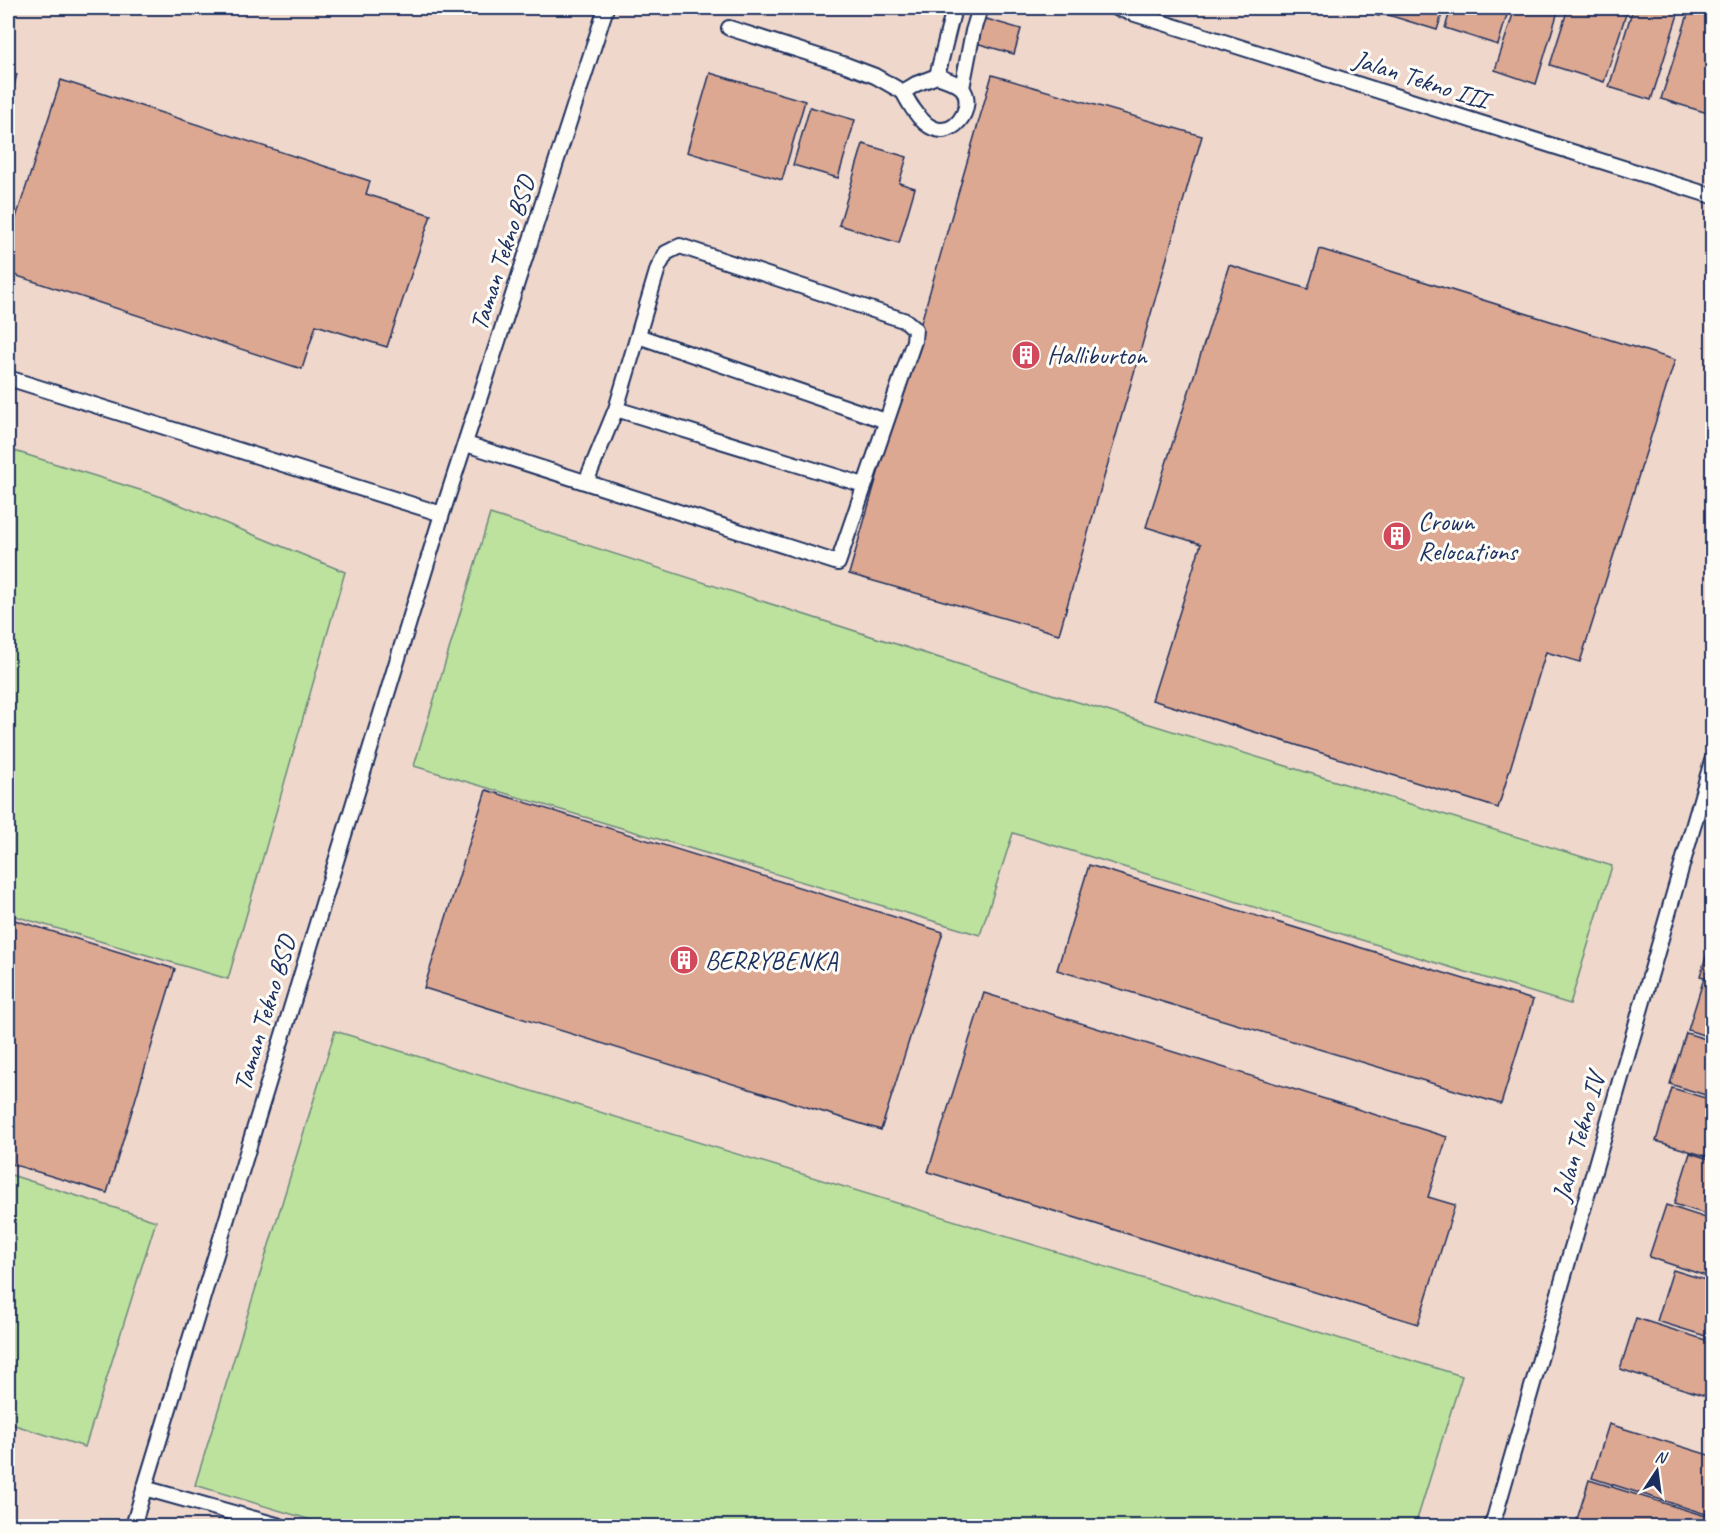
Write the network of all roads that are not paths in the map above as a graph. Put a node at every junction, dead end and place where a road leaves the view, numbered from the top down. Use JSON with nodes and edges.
{"nodes":[{"id":1,"x":606,"y":8,"type":"edge"},
{"id":2,"x":954,"y":8,"type":"edge"},
{"id":3,"x":980,"y":8,"type":"edge"},
{"id":4,"x":1116,"y":8,"type":"edge"},
{"id":5,"x":729,"y":28,"type":"dead end"},
{"id":6,"x":937,"y":76,"type":"junction"},
{"id":7,"x":962,"y":88,"type":"junction"},
{"id":8,"x":903,"y":92,"type":"junction"},
{"id":9,"x":1713,"y":196,"type":"edge"},
{"id":10,"x":638,"y":336,"type":"junction"},
{"id":11,"x":8,"y":378,"type":"edge"},
{"id":12,"x":616,"y":409,"type":"junction"},
{"id":13,"x":886,"y":421,"type":"junction"},
{"id":14,"x":466,"y":444,"type":"junction"},
{"id":15,"x":586,"y":482,"type":"junction"},
{"id":16,"x":864,"y":485,"type":"junction"},
{"id":17,"x":442,"y":514,"type":"junction"},
{"id":18,"x":1713,"y":761,"type":"edge"},
{"id":19,"x":144,"y":1488,"type":"junction"},
{"id":20,"x":236,"y":1520,"type":"edge"},
{"id":21,"x":132,"y":1527,"type":"edge"},
{"id":22,"x":280,"y":1527,"type":"edge"},
{"id":23,"x":1492,"y":1527,"type":"edge"}],
"edges":[{"from":1,"to":14,"type":"lane","name":"Taman Tekno BSD"},
{"from":2,"to":6,"type":"lane"},
{"from":3,"to":7,"type":"lane"},
{"from":4,"to":9,"type":"lane","name":"Jalan Tekno III"},
{"from":5,"to":8,"type":"lane"},
{"from":6,"to":7,"type":"lane"},
{"from":6,"to":8,"type":"lane"},
{"from":7,"to":8,"type":"lane"},
{"from":10,"to":12,"type":"lane"},
{"from":10,"to":13,"type":"lane"},
{"from":10,"to":13,"type":"lane"},
{"from":11,"to":17,"type":"lane"},
{"from":12,"to":15,"type":"lane"},
{"from":12,"to":16,"type":"lane"},
{"from":13,"to":16,"type":"lane"},
{"from":14,"to":15,"type":"lane"},
{"from":14,"to":17,"type":"lane","name":"Taman Tekno BSD"},
{"from":15,"to":16,"type":"lane"},
{"from":17,"to":19,"type":"lane","name":"Taman Tekno BSD"},
{"from":18,"to":23,"type":"lane","name":"Jalan Tekno IV"},
{"from":19,"to":20,"type":"lane"},
{"from":19,"to":21,"type":"lane","name":"Taman Tekno BSD"},
{"from":20,"to":22,"type":"lane"}]}
